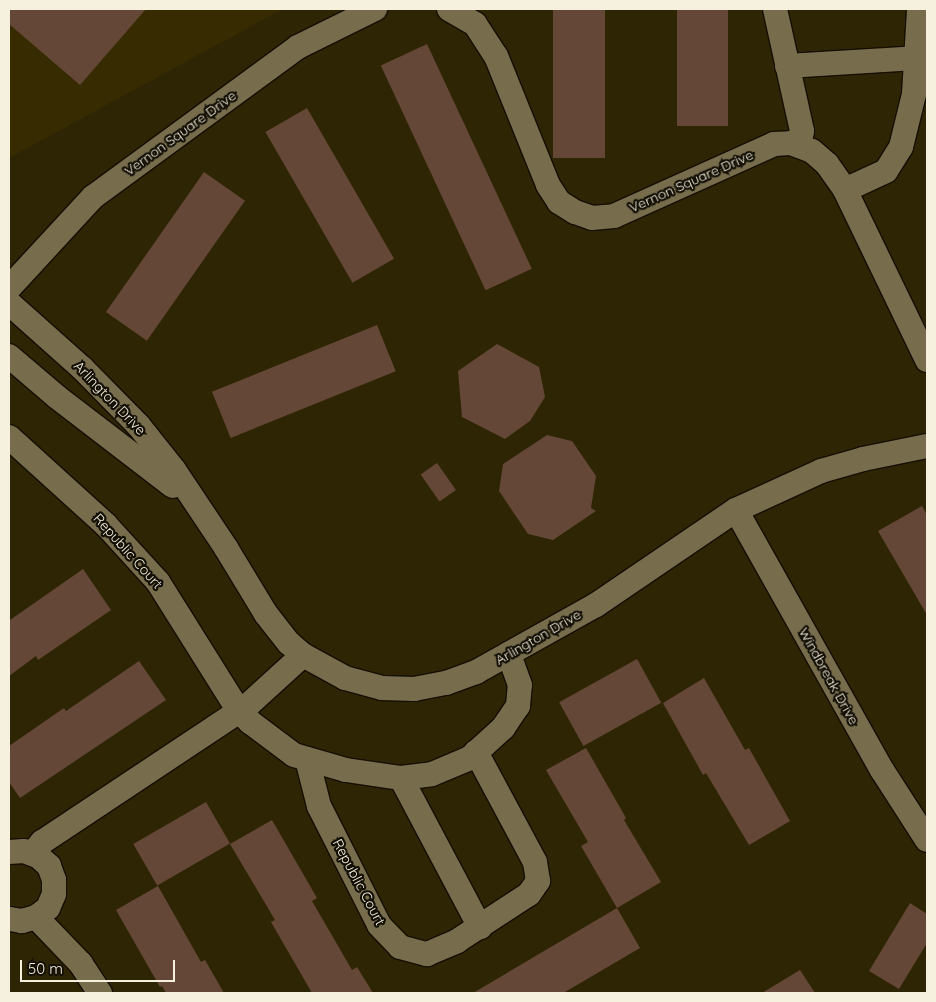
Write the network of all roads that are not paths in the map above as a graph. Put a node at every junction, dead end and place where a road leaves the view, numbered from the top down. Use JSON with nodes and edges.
{"nodes":[{"id":1,"x":374,"y":9,"type":"edge"},
{"id":2,"x":449,"y":9,"type":"edge"},
{"id":3,"x":776,"y":9,"type":"edge"},
{"id":4,"x":919,"y":9,"type":"edge"},
{"id":5,"x":916,"y":58,"type":"junction"},
{"id":6,"x":787,"y":66,"type":"junction"},
{"id":7,"x":799,"y":146,"type":"junction"},
{"id":8,"x":845,"y":190,"type":"junction"},
{"id":9,"x":9,"y":288,"type":"edge"},
{"id":10,"x":9,"y":303,"type":"edge"},
{"id":11,"x":9,"y":356,"type":"edge"},
{"id":12,"x":927,"y":360,"type":"edge"},
{"id":13,"x":9,"y":437,"type":"edge"},
{"id":14,"x":927,"y":446,"type":"edge"},
{"id":15,"x":198,"y":506,"type":"junction"},
{"id":16,"x":736,"y":510,"type":"junction"},
{"id":17,"x":509,"y":654,"type":"junction"},
{"id":18,"x":303,"y":656,"type":"junction"},
{"id":19,"x":239,"y":711,"type":"junction"},
{"id":20,"x":476,"y":752,"type":"junction"},
{"id":21,"x":307,"y":759,"type":"junction"},
{"id":22,"x":401,"y":778,"type":"junction"},
{"id":23,"x":927,"y":840,"type":"edge"},
{"id":24,"x":9,"y":852,"type":"edge"},
{"id":25,"x":32,"y":854,"type":"junction"},
{"id":26,"x":36,"y":917,"type":"junction"},
{"id":27,"x":9,"y":920,"type":"edge"},
{"id":28,"x":480,"y":926,"type":"junction"},
{"id":29,"x":100,"y":993,"type":"edge"}],
"edges":[{"from":1,"to":9,"type":"street","name":"Vernon Square Drive"},
{"from":2,"to":7,"type":"street","name":"Vernon Square Drive"},
{"from":3,"to":6,"type":"street"},
{"from":4,"to":5,"type":"street"},
{"from":5,"to":6,"type":"street"},
{"from":5,"to":8,"type":"street"},
{"from":6,"to":7,"type":"street"},
{"from":7,"to":8,"type":"street","name":"Vernon Square Drive"},
{"from":8,"to":12,"type":"street","name":"Vernon Square Drive"},
{"from":10,"to":15,"type":"street","name":"Arlington Drive"},
{"from":11,"to":15,"type":"street","name":"Arlington Drive"},
{"from":13,"to":19,"type":"street","name":"Republic Court"},
{"from":14,"to":16,"type":"street","name":"Arlington Drive"},
{"from":15,"to":18,"type":"street","name":"Arlington Drive"},
{"from":16,"to":17,"type":"street","name":"Arlington Drive"},
{"from":16,"to":23,"type":"street","name":"Windbreak Drive"},
{"from":17,"to":18,"type":"street","name":"Arlington Drive"},
{"from":17,"to":20,"type":"street","name":"Republic Court"},
{"from":18,"to":19,"type":"street"},
{"from":19,"to":21,"type":"street","name":"Republic Court"},
{"from":19,"to":25,"type":"street"},
{"from":20,"to":22,"type":"street","name":"Republic Court"},
{"from":20,"to":28,"type":"street","name":"Republic Court"},
{"from":21,"to":22,"type":"street","name":"Republic Court"},
{"from":21,"to":28,"type":"street","name":"Republic Court"},
{"from":22,"to":28,"type":"street"},
{"from":24,"to":25,"type":"street"},
{"from":25,"to":26,"type":"street"},
{"from":26,"to":27,"type":"street"},
{"from":26,"to":29,"type":"street"}]}
